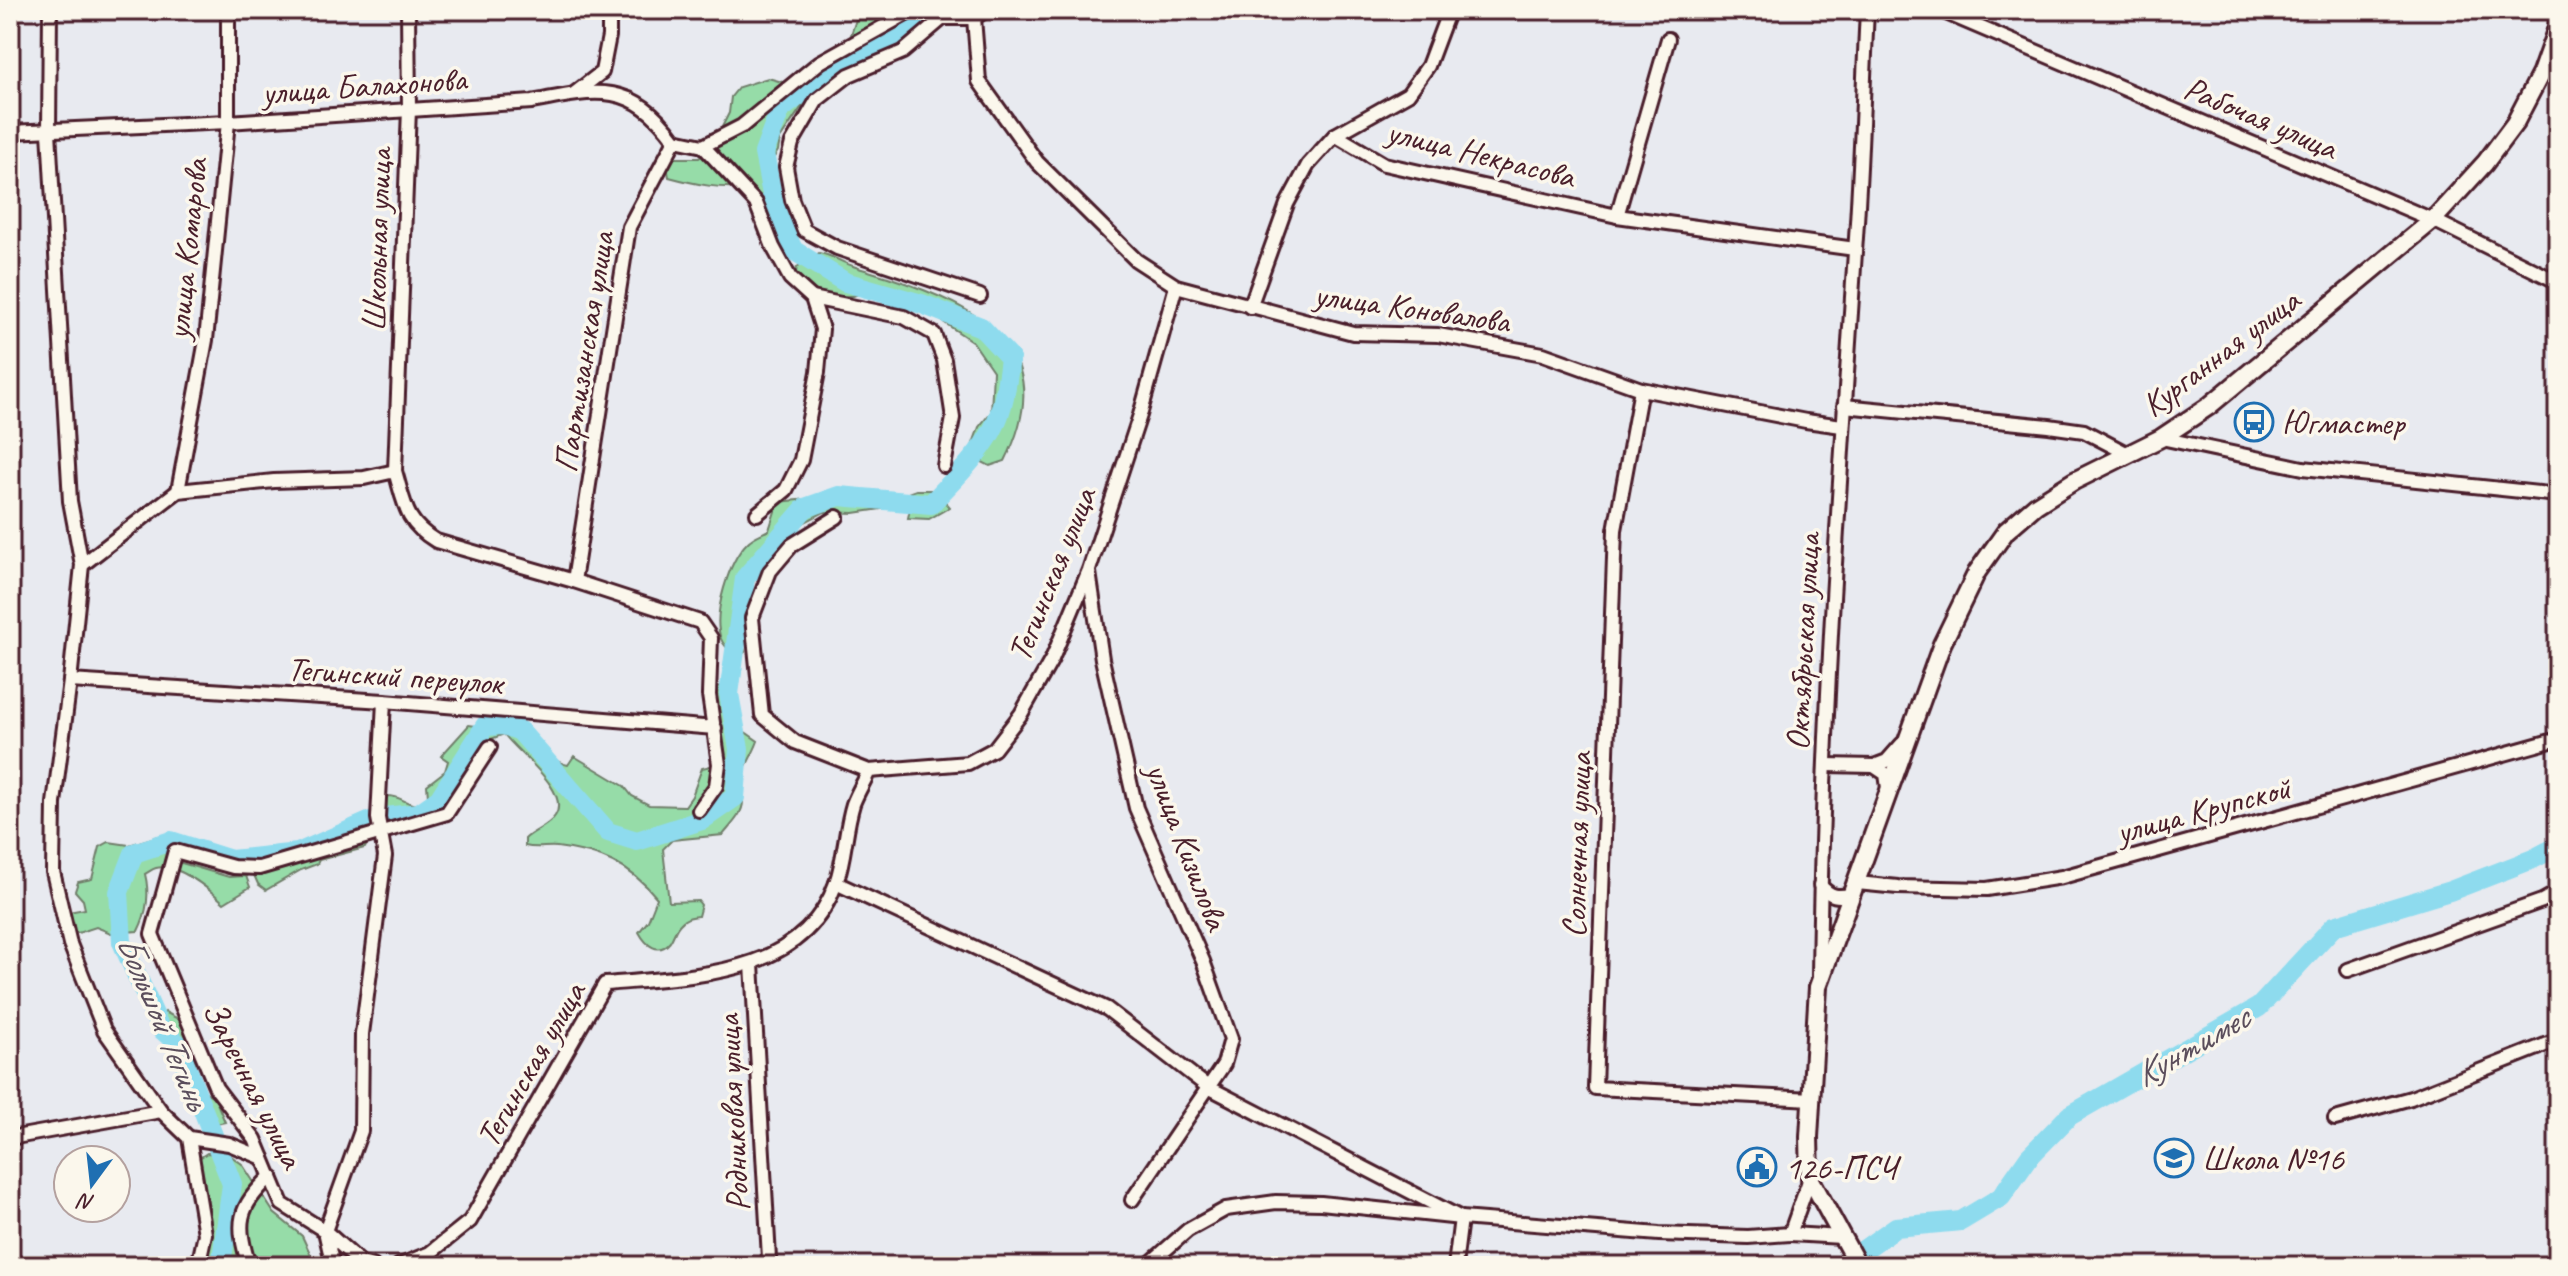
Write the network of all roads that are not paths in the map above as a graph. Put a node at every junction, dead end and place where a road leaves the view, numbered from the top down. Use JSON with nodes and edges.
{"nodes":[{"id":1,"x":50,"y":10,"type":"edge"},
{"id":2,"x":228,"y":10,"type":"edge"},
{"id":3,"x":408,"y":10,"type":"edge"},
{"id":4,"x":609,"y":10,"type":"edge"},
{"id":5,"x":910,"y":10,"type":"edge"},
{"id":6,"x":986,"y":10,"type":"edge"},
{"id":7,"x":1449,"y":10,"type":"edge"},
{"id":8,"x":1867,"y":10,"type":"edge"},
{"id":9,"x":1939,"y":10,"type":"edge"},
{"id":10,"x":974,"y":18,"type":"junction"},
{"id":11,"x":2558,"y":25,"type":"edge"},
{"id":12,"x":1668,"y":39,"type":"dead end"},
{"id":13,"x":575,"y":93,"type":"junction"},
{"id":14,"x":409,"y":109,"type":"junction"},
{"id":15,"x":228,"y":122,"type":"junction"},
{"id":16,"x":49,"y":131,"type":"junction"},
{"id":17,"x":10,"y":132,"type":"edge"},
{"id":18,"x":1335,"y":135,"type":"junction"},
{"id":19,"x":675,"y":140,"type":"junction"},
{"id":20,"x":703,"y":146,"type":"junction"},
{"id":21,"x":1617,"y":216,"type":"junction"},
{"id":22,"x":2433,"y":220,"type":"junction"},
{"id":23,"x":1855,"y":249,"type":"junction"},
{"id":24,"x":2558,"y":282,"type":"edge"},
{"id":25,"x":1176,"y":286,"type":"junction"},
{"id":26,"x":980,"y":296,"type":"dead end"},
{"id":27,"x":812,"y":298,"type":"junction"},
{"id":28,"x":1250,"y":307,"type":"junction"},
{"id":29,"x":1641,"y":389,"type":"junction"},
{"id":30,"x":1844,"y":406,"type":"junction"},
{"id":31,"x":1842,"y":426,"type":"junction"},
{"id":32,"x":2161,"y":438,"type":"junction"},
{"id":33,"x":2128,"y":454,"type":"junction"},
{"id":34,"x":944,"y":466,"type":"dead end"},
{"id":35,"x":395,"y":471,"type":"junction"},
{"id":36,"x":178,"y":491,"type":"junction"},
{"id":37,"x":2558,"y":495,"type":"edge"},
{"id":38,"x":757,"y":514,"type":"dead end"},
{"id":39,"x":837,"y":517,"type":"dead end"},
{"id":40,"x":82,"y":565,"type":"junction"},
{"id":41,"x":1089,"y":570,"type":"junction"},
{"id":42,"x":574,"y":581,"type":"junction"},
{"id":43,"x":70,"y":681,"type":"junction"},
{"id":44,"x":384,"y":701,"type":"junction"},
{"id":45,"x":715,"y":728,"type":"junction"},
{"id":46,"x":1910,"y":732,"type":"junction"},
{"id":47,"x":2558,"y":739,"type":"edge"},
{"id":48,"x":490,"y":747,"type":"dead end"},
{"id":49,"x":1826,"y":765,"type":"junction"},
{"id":50,"x":1874,"y":766,"type":"junction"},
{"id":51,"x":869,"y":771,"type":"junction"},
{"id":52,"x":1886,"y":804,"type":"junction"},
{"id":53,"x":699,"y":810,"type":"dead end"},
{"id":54,"x":381,"y":834,"type":"junction"},
{"id":55,"x":836,"y":883,"type":"junction"},
{"id":56,"x":1820,"y":885,"type":"junction"},
{"id":57,"x":1855,"y":888,"type":"junction"},
{"id":58,"x":2558,"y":892,"type":"edge"},
{"id":59,"x":752,"y":964,"type":"junction"},
{"id":60,"x":2348,"y":970,"type":"dead end"},
{"id":61,"x":1818,"y":987,"type":"junction"},
{"id":62,"x":2558,"y":1040,"type":"edge"},
{"id":63,"x":1208,"y":1087,"type":"junction"},
{"id":64,"x":1812,"y":1099,"type":"junction"},
{"id":65,"x":161,"y":1111,"type":"junction"},
{"id":66,"x":2335,"y":1119,"type":"dead end"},
{"id":67,"x":10,"y":1138,"type":"edge"},
{"id":68,"x":189,"y":1138,"type":"junction"},
{"id":69,"x":263,"y":1158,"type":"junction"},
{"id":70,"x":271,"y":1176,"type":"junction"},
{"id":71,"x":1810,"y":1178,"type":"junction"},
{"id":72,"x":1132,"y":1200,"type":"dead end"},
{"id":73,"x":1461,"y":1218,"type":"junction"},
{"id":74,"x":325,"y":1231,"type":"junction"},
{"id":75,"x":1790,"y":1234,"type":"junction"},
{"id":76,"x":1842,"y":1237,"type":"junction"},
{"id":77,"x":769,"y":1258,"type":"dead end"},
{"id":78,"x":198,"y":1266,"type":"edge"},
{"id":79,"x":249,"y":1266,"type":"edge"},
{"id":80,"x":333,"y":1266,"type":"edge"},
{"id":81,"x":373,"y":1266,"type":"edge"},
{"id":82,"x":398,"y":1266,"type":"edge"},
{"id":83,"x":1147,"y":1266,"type":"edge"},
{"id":84,"x":1455,"y":1266,"type":"edge"},
{"id":85,"x":1858,"y":1266,"type":"edge"}],
"edges":[{"from":1,"to":16,"type":"street"},
{"from":2,"to":15,"type":"street","name":"улица Комарова"},
{"from":3,"to":14,"type":"street","name":"Школьная улица"},
{"from":4,"to":13,"type":"street"},
{"from":5,"to":20,"type":"street"},
{"from":6,"to":10,"type":"street"},
{"from":7,"to":18,"type":"street"},
{"from":8,"to":23,"type":"street","name":"Октябрьская улица"},
{"from":9,"to":22,"type":"street","name":"Рабочая улица"},
{"from":10,"to":25,"type":"street","name":"улица Коновалова"},
{"from":10,"to":26,"type":"street"},
{"from":11,"to":22,"type":"main road","name":"Курганная улица"},
{"from":12,"to":21,"type":"street"},
{"from":13,"to":14,"type":"street","name":"улица Балахонова"},
{"from":13,"to":19,"type":"street","name":"улица Балахонова"},
{"from":14,"to":15,"type":"street","name":"улица Балахонова"},
{"from":14,"to":35,"type":"street","name":"Школьная улица"},
{"from":15,"to":16,"type":"street","name":"улица Балахонова"},
{"from":15,"to":36,"type":"street","name":"улица Комарова"},
{"from":16,"to":17,"type":"street","name":"улица Балахонова"},
{"from":16,"to":40,"type":"street"},
{"from":18,"to":21,"type":"street","name":"улица Некрасова"},
{"from":18,"to":28,"type":"street"},
{"from":19,"to":20,"type":"street"},
{"from":19,"to":42,"type":"street","name":"Партизанская улица"},
{"from":20,"to":27,"type":"street"},
{"from":21,"to":23,"type":"street","name":"улица Некрасова"},
{"from":22,"to":24,"type":"street","name":"Рабочая улица"},
{"from":22,"to":32,"type":"main road","name":"Курганная улица"},
{"from":23,"to":30,"type":"street","name":"Октябрьская улица"},
{"from":25,"to":28,"type":"street","name":"улица Коновалова"},
{"from":25,"to":41,"type":"street","name":"Тегинская улица"},
{"from":27,"to":34,"type":"street"},
{"from":27,"to":38,"type":"street"},
{"from":28,"to":29,"type":"street","name":"улица Коновалова"},
{"from":29,"to":31,"type":"street","name":"улица Коновалова"},
{"from":29,"to":64,"type":"street","name":"Солнечная улица"},
{"from":30,"to":31,"type":"street","name":"Октябрьская улица"},
{"from":30,"to":33,"type":"street"},
{"from":31,"to":49,"type":"street","name":"Октябрьская улица"},
{"from":32,"to":33,"type":"main road","name":"Курганная улица"},
{"from":32,"to":37,"type":"street"},
{"from":33,"to":46,"type":"main road","name":"Курганная улица"},
{"from":35,"to":36,"type":"street"},
{"from":35,"to":42,"type":"street","name":"Школьная улица"},
{"from":36,"to":40,"type":"street"},
{"from":39,"to":51,"type":"street","name":"Тегинская улица"},
{"from":40,"to":43,"type":"street"},
{"from":41,"to":51,"type":"street","name":"Тегинская улица"},
{"from":41,"to":63,"type":"street","name":"улица Кизилова"},
{"from":42,"to":45,"type":"street","name":"Школьная улица"},
{"from":43,"to":44,"type":"street","name":"Тегинский переулок"},
{"from":43,"to":65,"type":"street"},
{"from":44,"to":45,"type":"street","name":"Тегинский переулок"},
{"from":44,"to":54,"type":"street","name":"Заречная улица"},
{"from":45,"to":53,"type":"street"},
{"from":46,"to":50,"type":"street"},
{"from":46,"to":52,"type":"main road","name":"Курганная улица"},
{"from":47,"to":57,"type":"street","name":"улица Крупской"},
{"from":48,"to":54,"type":"street","name":"Заречная улица"},
{"from":49,"to":50,"type":"street"},
{"from":49,"to":56,"type":"street","name":"Октябрьская улица"},
{"from":50,"to":52,"type":"street"},
{"from":51,"to":55,"type":"street","name":"Тегинская улица"},
{"from":52,"to":57,"type":"main road","name":"Курганная улица"},
{"from":54,"to":69,"type":"street","name":"Заречная улица"},
{"from":54,"to":74,"type":"street","name":"Заречная улица"},
{"from":55,"to":59,"type":"street","name":"Тегинская улица"},
{"from":55,"to":63,"type":"street"},
{"from":56,"to":57,"type":"street","name":"улица Крупской"},
{"from":56,"to":61,"type":"street","name":"Октябрьская улица"},
{"from":57,"to":61,"type":"main road","name":"Курганная улица"},
{"from":58,"to":60,"type":"street"},
{"from":59,"to":77,"type":"street","name":"Родниковая улица"},
{"from":59,"to":82,"type":"street","name":"Тегинская улица"},
{"from":61,"to":64,"type":"main road","name":"Октябрьская улица"},
{"from":62,"to":66,"type":"street"},
{"from":63,"to":72,"type":"street","name":"улица Кизилова"},
{"from":63,"to":73,"type":"street"},
{"from":64,"to":71,"type":"main road","name":"Октябрьская улица"},
{"from":65,"to":67,"type":"street"},
{"from":65,"to":68,"type":"street"},
{"from":68,"to":69,"type":"street"},
{"from":68,"to":78,"type":"street"},
{"from":69,"to":70,"type":"street","name":"Заречная улица"},
{"from":70,"to":74,"type":"street","name":"Заречная улица"},
{"from":70,"to":79,"type":"street"},
{"from":71,"to":75,"type":"street"},
{"from":71,"to":76,"type":"main road","name":"Октябрьская улица"},
{"from":73,"to":75,"type":"street"},
{"from":73,"to":83,"type":"street"},
{"from":73,"to":84,"type":"street"},
{"from":74,"to":80,"type":"street"},
{"from":74,"to":81,"type":"street"},
{"from":75,"to":76,"type":"street"},
{"from":76,"to":85,"type":"main road","name":"Октябрьская улица"}]}
